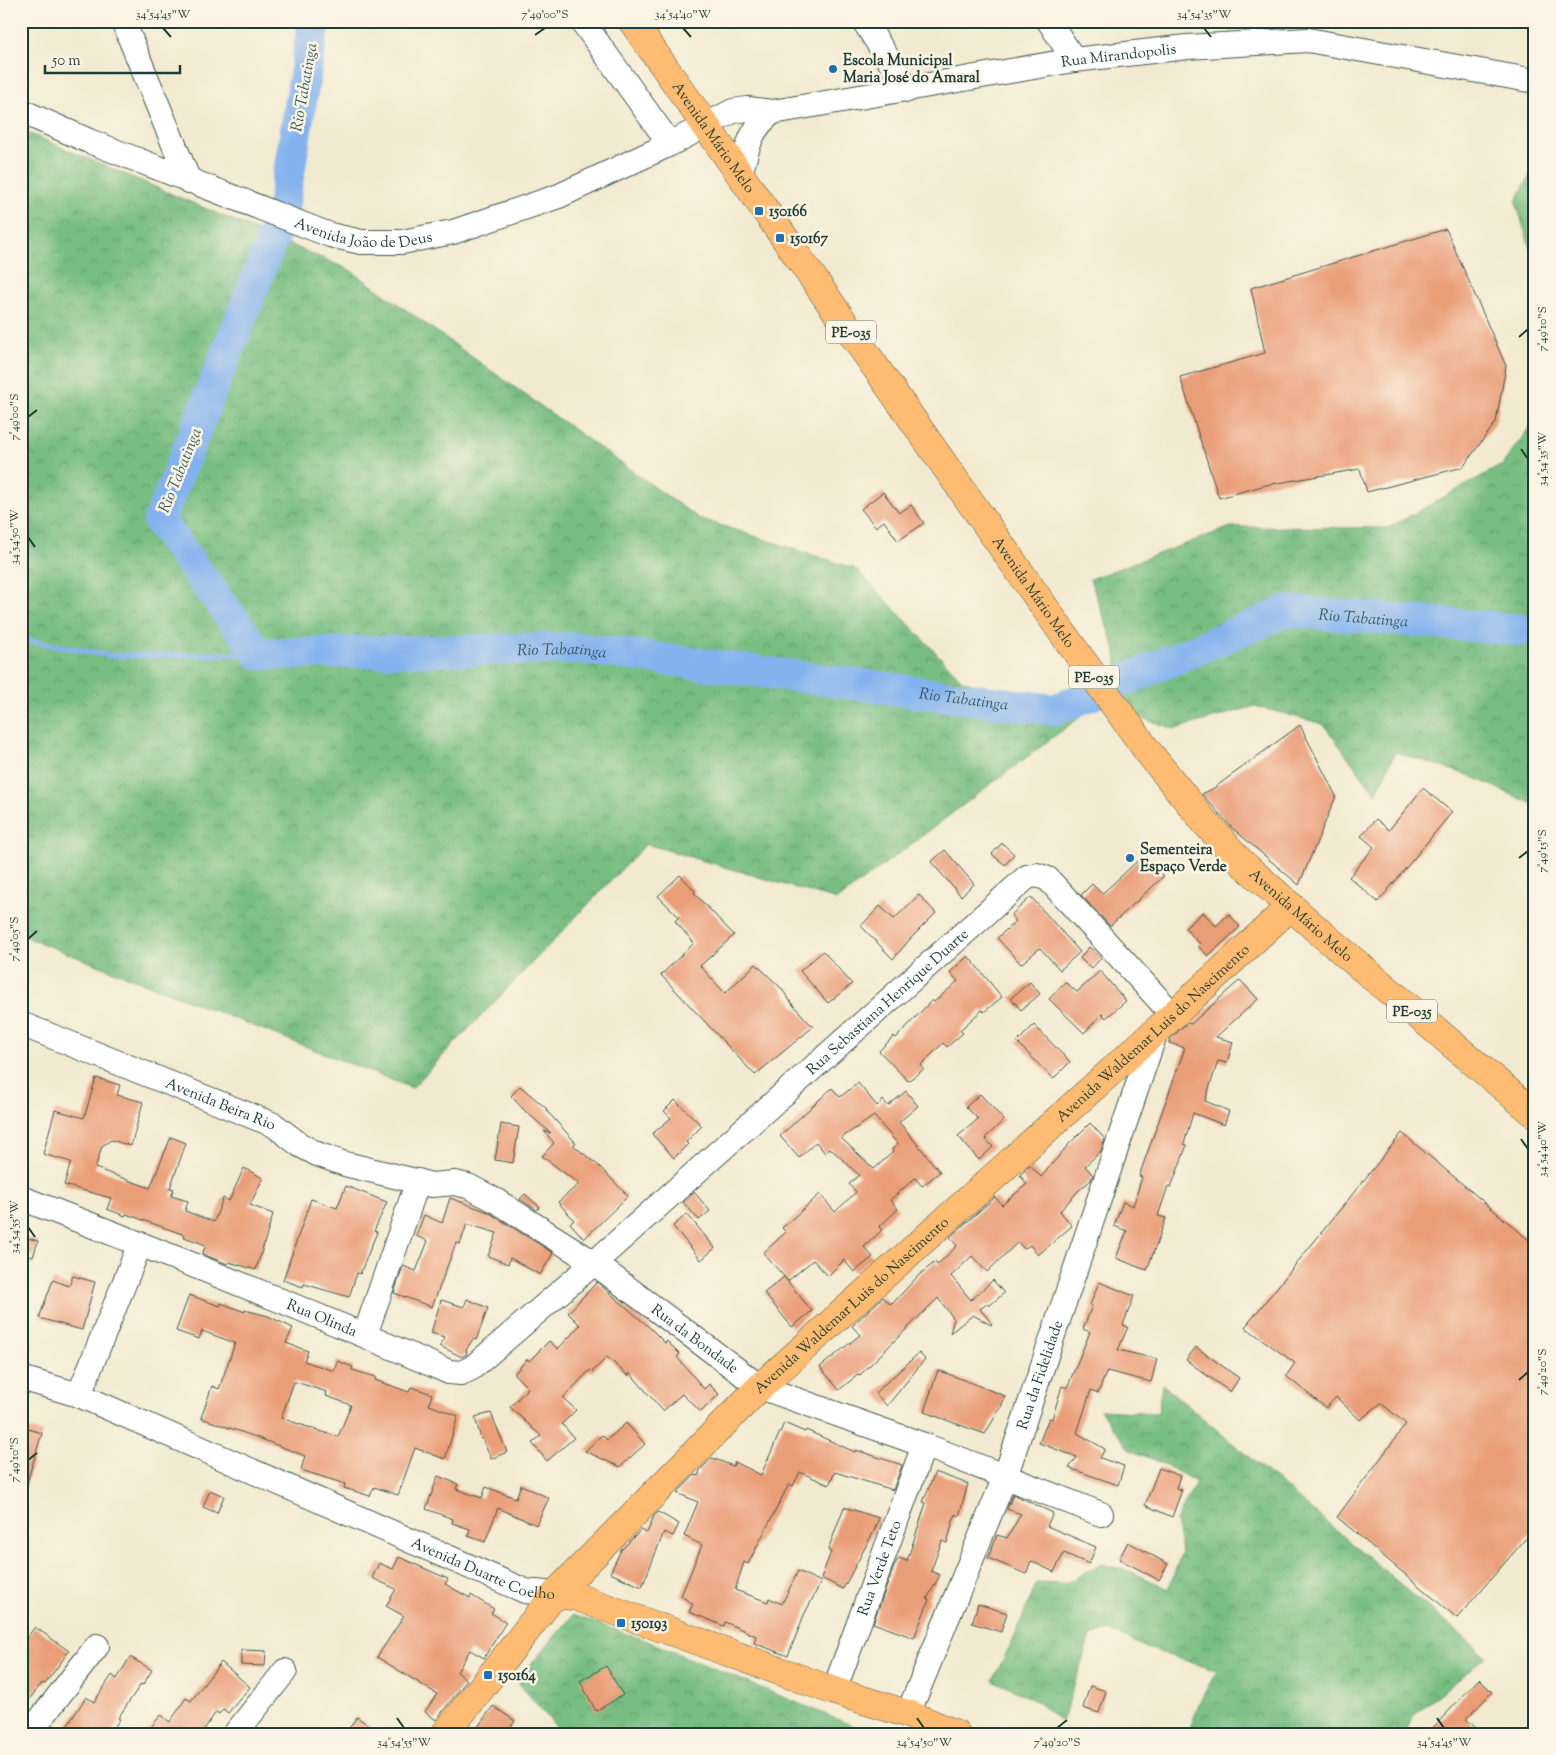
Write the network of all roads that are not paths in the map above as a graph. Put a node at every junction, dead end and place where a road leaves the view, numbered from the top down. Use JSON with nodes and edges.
{"nodes":[{"id":1,"x":123,"y":21,"type":"edge"},
{"id":2,"x":582,"y":21,"type":"edge"},
{"id":3,"x":632,"y":21,"type":"edge"},
{"id":4,"x":864,"y":21,"type":"edge"},
{"id":5,"x":1050,"y":21,"type":"edge"},
{"id":6,"x":1293,"y":21,"type":"edge"},
{"id":7,"x":1277,"y":32,"type":"edge"},
{"id":8,"x":1308,"y":40,"type":"junction"},
{"id":9,"x":1074,"y":60,"type":"junction"},
{"id":10,"x":1535,"y":81,"type":"edge"},
{"id":11,"x":908,"y":90,"type":"junction"},
{"id":12,"x":21,"y":111,"type":"edge"},
{"id":13,"x":773,"y":112,"type":"junction"},
{"id":14,"x":706,"y":126,"type":"junction"},
{"id":15,"x":670,"y":144,"type":"junction"},
{"id":16,"x":740,"y":175,"type":"junction"},
{"id":17,"x":189,"y":181,"type":"junction"},
{"id":18,"x":1291,"y":906,"type":"junction"},
{"id":19,"x":1164,"y":1023,"type":"junction"},
{"id":20,"x":21,"y":1024,"type":"edge"},
{"id":21,"x":1535,"y":1114,"type":"edge"},
{"id":22,"x":418,"y":1181,"type":"junction"},
{"id":23,"x":21,"y":1198,"type":"edge"},
{"id":24,"x":140,"y":1244,"type":"junction"},
{"id":25,"x":594,"y":1264,"type":"junction"},
{"id":26,"x":365,"y":1335,"type":"junction"},
{"id":27,"x":21,"y":1378,"type":"edge"},
{"id":28,"x":760,"y":1387,"type":"junction"},
{"id":29,"x":79,"y":1395,"type":"junction"},
{"id":30,"x":924,"y":1445,"type":"junction"},
{"id":31,"x":1005,"y":1477,"type":"junction"},
{"id":32,"x":1101,"y":1514,"type":"dead end"},
{"id":33,"x":555,"y":1594,"type":"junction"},
{"id":34,"x":97,"y":1646,"type":"dead end"},
{"id":35,"x":285,"y":1671,"type":"dead end"},
{"id":36,"x":834,"y":1691,"type":"junction"},
{"id":37,"x":908,"y":1714,"type":"junction"},
{"id":38,"x":30,"y":1734,"type":"edge"},
{"id":39,"x":236,"y":1734,"type":"edge"},
{"id":40,"x":445,"y":1734,"type":"edge"},
{"id":41,"x":956,"y":1734,"type":"edge"}],
"edges":[{"from":1,"to":17,"type":"street"},
{"from":2,"to":15,"type":"street"},
{"from":3,"to":14,"type":"main road","name":"Avenida Mário Melo","number":"PE-035"},
{"from":4,"to":11,"type":"street"},
{"from":5,"to":9,"type":"street"},
{"from":6,"to":8,"type":"street"},
{"from":7,"to":8,"type":"street","name":"Rua Mirandopolis"},
{"from":7,"to":9,"type":"street","name":"Rua Mirandopolis"},
{"from":8,"to":10,"type":"street","name":"Rua Mirandopolis"},
{"from":9,"to":11,"type":"street","name":"Rua Mirandopolis"},
{"from":11,"to":13,"type":"street","name":"Rua Mirandopolis"},
{"from":12,"to":17,"type":"street","name":"Avenida João de Deus"},
{"from":13,"to":14,"type":"street","name":"Rua Mirandopolis"},
{"from":13,"to":16,"type":"street"},
{"from":14,"to":15,"type":"street","name":"Avenida João de Deus"},
{"from":14,"to":16,"type":"main road","name":"Avenida Mário Melo","number":"PE-035"},
{"from":15,"to":17,"type":"street","name":"Avenida João de Deus"},
{"from":16,"to":18,"type":"main road","name":"Avenida Mário Melo","number":"PE-035"},
{"from":18,"to":19,"type":"main road","name":"Avenida Waldemar Luis do Nascimento"},
{"from":18,"to":21,"type":"main road","name":"Avenida Mário Melo","number":"PE-035"},
{"from":19,"to":25,"type":"street","name":"Rua Sebastiana Henrique Duarte"},
{"from":19,"to":28,"type":"main road","name":"Avenida Waldemar Luis do Nascimento"},
{"from":19,"to":31,"type":"street","name":"Rua da Fidelidade"},
{"from":20,"to":22,"type":"street","name":"Avenida Beira Rio"},
{"from":22,"to":25,"type":"street","name":"Rua da Bondade"},
{"from":22,"to":26,"type":"street"},
{"from":23,"to":24,"type":"street","name":"Rua Olinda"},
{"from":24,"to":26,"type":"street","name":"Rua Olinda"},
{"from":24,"to":29,"type":"street"},
{"from":25,"to":26,"type":"street","name":"Rua Olinda"},
{"from":25,"to":28,"type":"street","name":"Rua da Bondade"},
{"from":27,"to":29,"type":"street","name":"Avenida Duarte Coelho"},
{"from":28,"to":30,"type":"street","name":"Rua da Bondade"},
{"from":28,"to":33,"type":"main road","name":"Avenida Waldemar Luis do Nascimento"},
{"from":29,"to":33,"type":"street","name":"Avenida Duarte Coelho"},
{"from":30,"to":31,"type":"street","name":"Rua da Bondade"},
{"from":30,"to":36,"type":"street","name":"Rua Verde Teto"},
{"from":31,"to":32,"type":"street","name":"Rua da Bondade"},
{"from":31,"to":37,"type":"street","name":"Rua da Fidelidade"},
{"from":33,"to":36,"type":"main road","name":"Avenida Duarte Coelho"},
{"from":33,"to":40,"type":"main road","name":"Avenida Waldemar Luis do Nascimento"},
{"from":34,"to":38,"type":"street"},
{"from":35,"to":39,"type":"street"},
{"from":36,"to":37,"type":"main road","name":"Avenida Duarte Coelho"},
{"from":37,"to":41,"type":"main road","name":"Avenida Duarte Coelho"}]}
